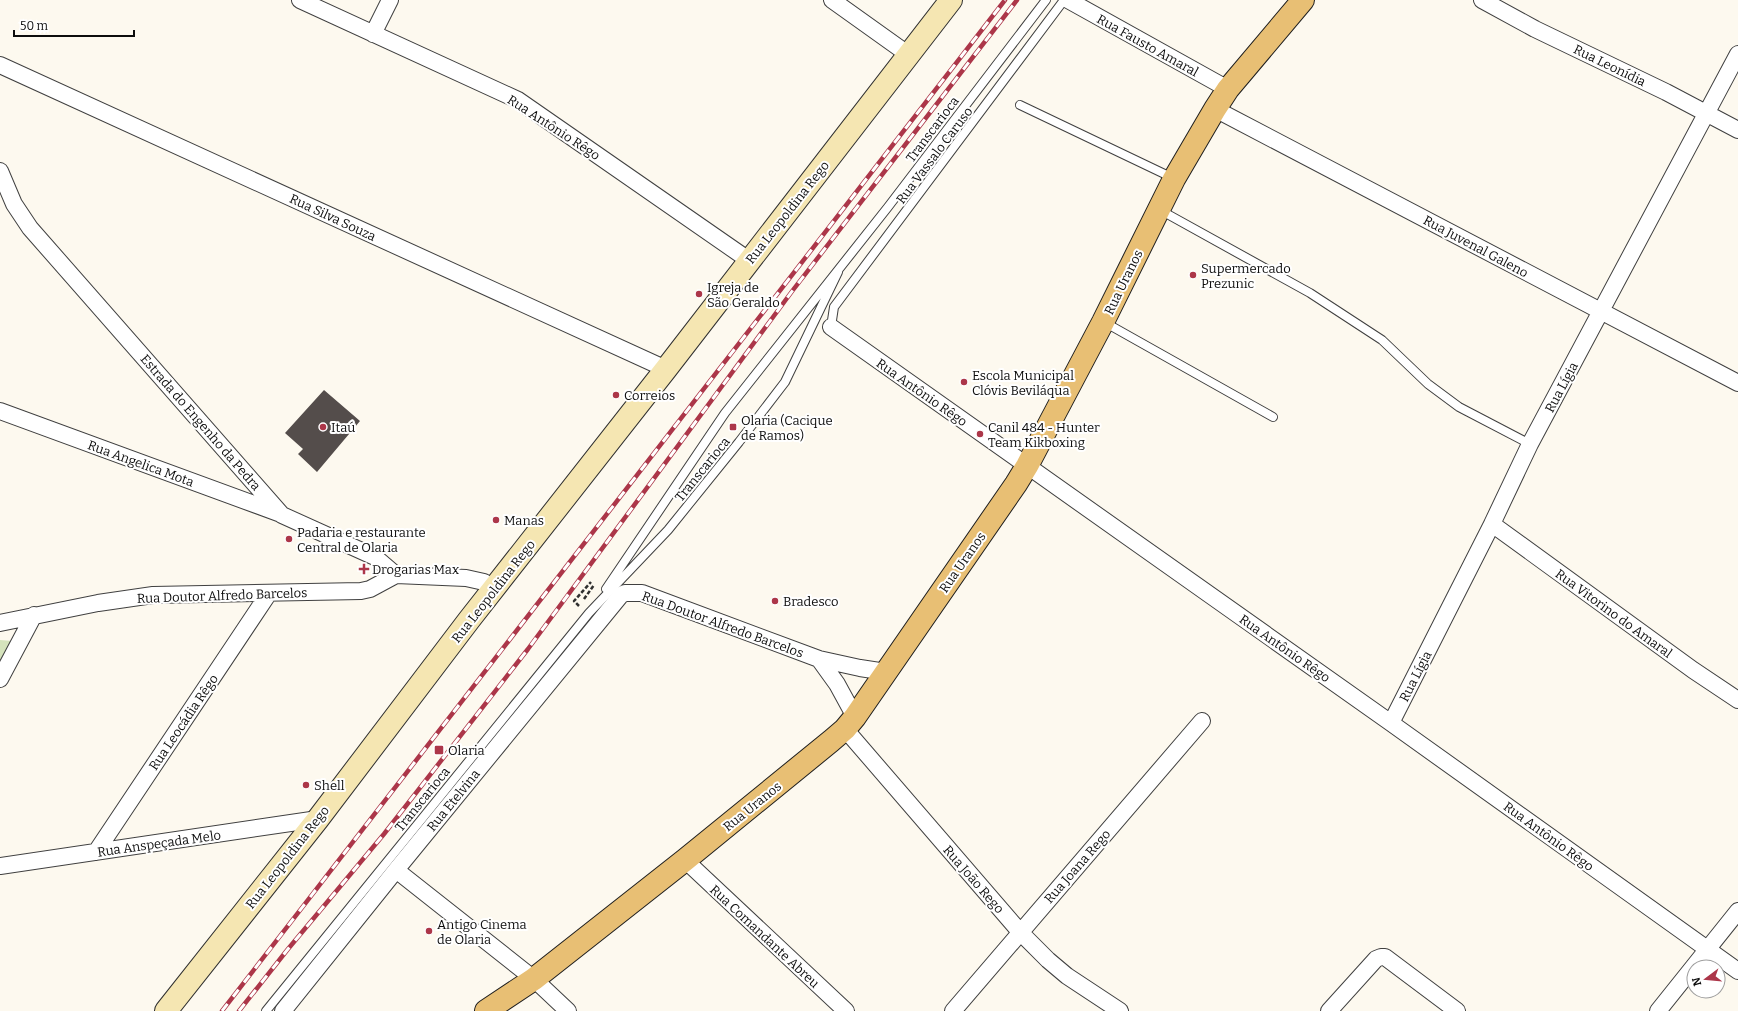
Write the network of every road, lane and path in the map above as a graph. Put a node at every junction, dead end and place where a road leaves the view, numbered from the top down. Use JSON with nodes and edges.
{"nodes":[{"id":1,"x":300,"y":0,"type":"edge"},
{"id":2,"x":390,"y":0,"type":"edge"},
{"id":3,"x":832,"y":0,"type":"edge"},
{"id":4,"x":951,"y":0,"type":"edge"},
{"id":5,"x":1046,"y":0,"type":"edge"},
{"id":6,"x":1064,"y":0,"type":"edge"},
{"id":7,"x":1068,"y":0,"type":"edge"},
{"id":8,"x":1303,"y":0,"type":"edge"},
{"id":9,"x":1482,"y":0,"type":"edge"},
{"id":10,"x":373,"y":34,"type":"junction"},
{"id":11,"x":1738,"y":54,"type":"edge"},
{"id":12,"x":908,"y":55,"type":"junction"},
{"id":13,"x":0,"y":65,"type":"edge"},
{"id":14,"x":1228,"y":89,"type":"junction"},
{"id":15,"x":1020,"y":105,"type":"dead end"},
{"id":16,"x":1215,"y":109,"type":"junction"},
{"id":17,"x":1707,"y":114,"type":"junction"},
{"id":18,"x":1738,"y":130,"type":"edge"},
{"id":19,"x":0,"y":171,"type":"edge"},
{"id":20,"x":1174,"y":179,"type":"junction"},
{"id":21,"x":1159,"y":209,"type":"junction"},
{"id":22,"x":750,"y":261,"type":"junction"},
{"id":23,"x":838,"y":272,"type":"junction"},
{"id":24,"x":1601,"y":312,"type":"junction"},
{"id":25,"x":1104,"y":322,"type":"junction"},
{"id":26,"x":831,"y":327,"type":"joint"},
{"id":27,"x":666,"y":369,"type":"junction"},
{"id":28,"x":1738,"y":383,"type":"edge"},
{"id":29,"x":0,"y":411,"type":"edge"},
{"id":30,"x":1273,"y":417,"type":"dead end"},
{"id":31,"x":1530,"y":444,"type":"junction"},
{"id":32,"x":1027,"y":466,"type":"junction"},
{"id":33,"x":282,"y":515,"type":"junction"},
{"id":34,"x":1492,"y":524,"type":"junction"},
{"id":35,"x":396,"y":575,"type":"junction"},
{"id":36,"x":591,"y":582,"type":"dead end"},
{"id":37,"x":494,"y":589,"type":"junction"},
{"id":38,"x":625,"y":592,"type":"joint"},
{"id":39,"x":269,"y":593,"type":"junction"},
{"id":40,"x":574,"y":601,"type":"dead end"},
{"id":41,"x":597,"y":604,"type":"junction"},
{"id":42,"x":34,"y":615,"type":"junction"},
{"id":43,"x":0,"y":623,"type":"edge"},
{"id":44,"x":819,"y":659,"type":"junction"},
{"id":45,"x":886,"y":672,"type":"junction"},
{"id":46,"x":0,"y":679,"type":"edge"},
{"id":47,"x":1738,"y":700,"type":"edge"},
{"id":48,"x":1202,"y":721,"type":"dead end"},
{"id":49,"x":850,"y":723,"type":"junction"},
{"id":50,"x":1391,"y":723,"type":"junction"},
{"id":51,"x":318,"y":819,"type":"junction"},
{"id":52,"x":96,"y":852,"type":"junction"},
{"id":53,"x":685,"y":860,"type":"junction"},
{"id":54,"x":0,"y":866,"type":"edge"},
{"id":55,"x":396,"y":870,"type":"junction"},
{"id":56,"x":1738,"y":911,"type":"edge"},
{"id":57,"x":1021,"y":932,"type":"junction"},
{"id":58,"x":1707,"y":948,"type":"junction"},
{"id":59,"x":1738,"y":971,"type":"edge"},
{"id":60,"x":534,"y":979,"type":"junction"},
{"id":61,"x":166,"y":1011,"type":"edge"},
{"id":62,"x":266,"y":1011,"type":"edge"},
{"id":63,"x":283,"y":1011,"type":"edge"},
{"id":64,"x":486,"y":1011,"type":"edge"},
{"id":65,"x":568,"y":1011,"type":"edge"},
{"id":66,"x":846,"y":1011,"type":"edge"},
{"id":67,"x":953,"y":1011,"type":"edge"},
{"id":68,"x":1120,"y":1011,"type":"edge"},
{"id":69,"x":1329,"y":1011,"type":"edge"},
{"id":70,"x":1457,"y":1011,"type":"edge"},
{"id":71,"x":1658,"y":1011,"type":"edge"}],
"edges":[{"from":1,"to":10,"type":"street","name":"Rua Antônio Rêgo"},
{"from":2,"to":10,"type":"street"},
{"from":3,"to":12,"type":"street"},
{"from":4,"to":12,"type":"main road","name":"Rua Leopoldina Rego"},
{"from":5,"to":23,"type":"lane","name":"Transcarioca"},
{"from":6,"to":26,"type":"lane","name":"Rua Vassalo Caruso"},
{"from":7,"to":14,"type":"street","name":"Rua Fausto Amaral"},
{"from":8,"to":14,"type":"main road","name":"Rua Uranos"},
{"from":9,"to":17,"type":"street","name":"Rua Leonídia"},
{"from":10,"to":22,"type":"street","name":"Rua Antônio Rêgo"},
{"from":11,"to":17,"type":"street","name":"Rua Lígia"},
{"from":12,"to":22,"type":"main road","name":"Rua Leopoldina Rego"},
{"from":13,"to":27,"type":"street","name":"Rua Silva Souza"},
{"from":14,"to":16,"type":"main road","name":"Rua Uranos"},
{"from":15,"to":20,"type":"lane"},
{"from":16,"to":20,"type":"main road","name":"Rua Uranos"},
{"from":16,"to":24,"type":"street","name":"Rua Juvenal Galeno"},
{"from":17,"to":18,"type":"street","name":"Rua Leonídia"},
{"from":17,"to":24,"type":"street","name":"Rua Lígia"},
{"from":19,"to":33,"type":"street","name":"Estrada do Engenho da Pedra"},
{"from":20,"to":21,"type":"main road","name":"Rua Uranos"},
{"from":21,"to":25,"type":"main road","name":"Rua Uranos"},
{"from":21,"to":31,"type":"lane"},
{"from":22,"to":27,"type":"main road","name":"Rua Leopoldina Rego"},
{"from":23,"to":41,"type":"lane","name":"Transcarioca"},
{"from":23,"to":41,"type":"lane","name":"Transcarioca"},
{"from":24,"to":28,"type":"street","name":"Rua Juvenal Galeno"},
{"from":24,"to":31,"type":"street","name":"Rua Lígia"},
{"from":25,"to":30,"type":"lane"},
{"from":25,"to":32,"type":"main road","name":"Rua Uranos"},
{"from":26,"to":32,"type":"street","name":"Rua Antônio Rêgo"},
{"from":27,"to":37,"type":"main road","name":"Rua Leopoldina Rego"},
{"from":29,"to":33,"type":"street","name":"Rua Angelica Mota"},
{"from":31,"to":34,"type":"street","name":"Rua Lígia"},
{"from":32,"to":45,"type":"main road","name":"Rua Uranos"},
{"from":32,"to":50,"type":"street","name":"Rua Antônio Rêgo"},
{"from":33,"to":35,"type":"street","name":"Estrada do Engenho da Pedra"},
{"from":34,"to":47,"type":"street","name":"Rua Vitorino do Amaral"},
{"from":34,"to":50,"type":"street","name":"Rua Lígia"},
{"from":35,"to":37,"type":"street"},
{"from":35,"to":39,"type":"street","name":"Rua Doutor Alfredo Barcelos"},
{"from":36,"to":40,"type":"path"},
{"from":37,"to":51,"type":"main road","name":"Rua Leopoldina Rego"},
{"from":38,"to":44,"type":"street","name":"Rua Doutor Alfredo Barcelos"},
{"from":38,"to":55,"type":"street","name":"Rua Etelvina"},
{"from":39,"to":42,"type":"street","name":"Rua Doutor Alfredo Barcelos"},
{"from":39,"to":52,"type":"street","name":"Rua Leocádia Rêgo"},
{"from":41,"to":62,"type":"lane","name":"Transcarioca"},
{"from":42,"to":43,"type":"street","name":"Rua Doutor Alfredo Barcelos"},
{"from":42,"to":46,"type":"street"},
{"from":44,"to":45,"type":"street","name":"Rua Doutor Alfredo Barcelos"},
{"from":44,"to":49,"type":"street","name":"Rua Doutor Alfredo Barcelos"},
{"from":45,"to":49,"type":"main road","name":"Rua Uranos"},
{"from":48,"to":57,"type":"street","name":"Rua Joana Rego"},
{"from":49,"to":53,"type":"main road","name":"Rua Uranos"},
{"from":49,"to":57,"type":"street","name":"Rua João Rego"},
{"from":50,"to":58,"type":"street","name":"Rua Antônio Rêgo"},
{"from":51,"to":52,"type":"street","name":"Rua Anspeçada Melo"},
{"from":51,"to":61,"type":"main road","name":"Rua Leopoldina Rego"},
{"from":52,"to":54,"type":"street","name":"Rua Anspeçada Melo"},
{"from":53,"to":60,"type":"main road","name":"Rua Uranos"},
{"from":53,"to":66,"type":"street","name":"Rua Comandante Abreu"},
{"from":55,"to":60,"type":"street"},
{"from":55,"to":63,"type":"street","name":"Rua Etelvina"},
{"from":56,"to":58,"type":"street"},
{"from":57,"to":67,"type":"street","name":"Rua Joana Rego"},
{"from":57,"to":68,"type":"street","name":"Rua João Rego"},
{"from":58,"to":59,"type":"street","name":"Rua Antônio Rêgo"},
{"from":58,"to":71,"type":"street"},
{"from":60,"to":64,"type":"main road","name":"Rua Uranos"},
{"from":60,"to":65,"type":"street"},
{"from":69,"to":70,"type":"street"}]}
